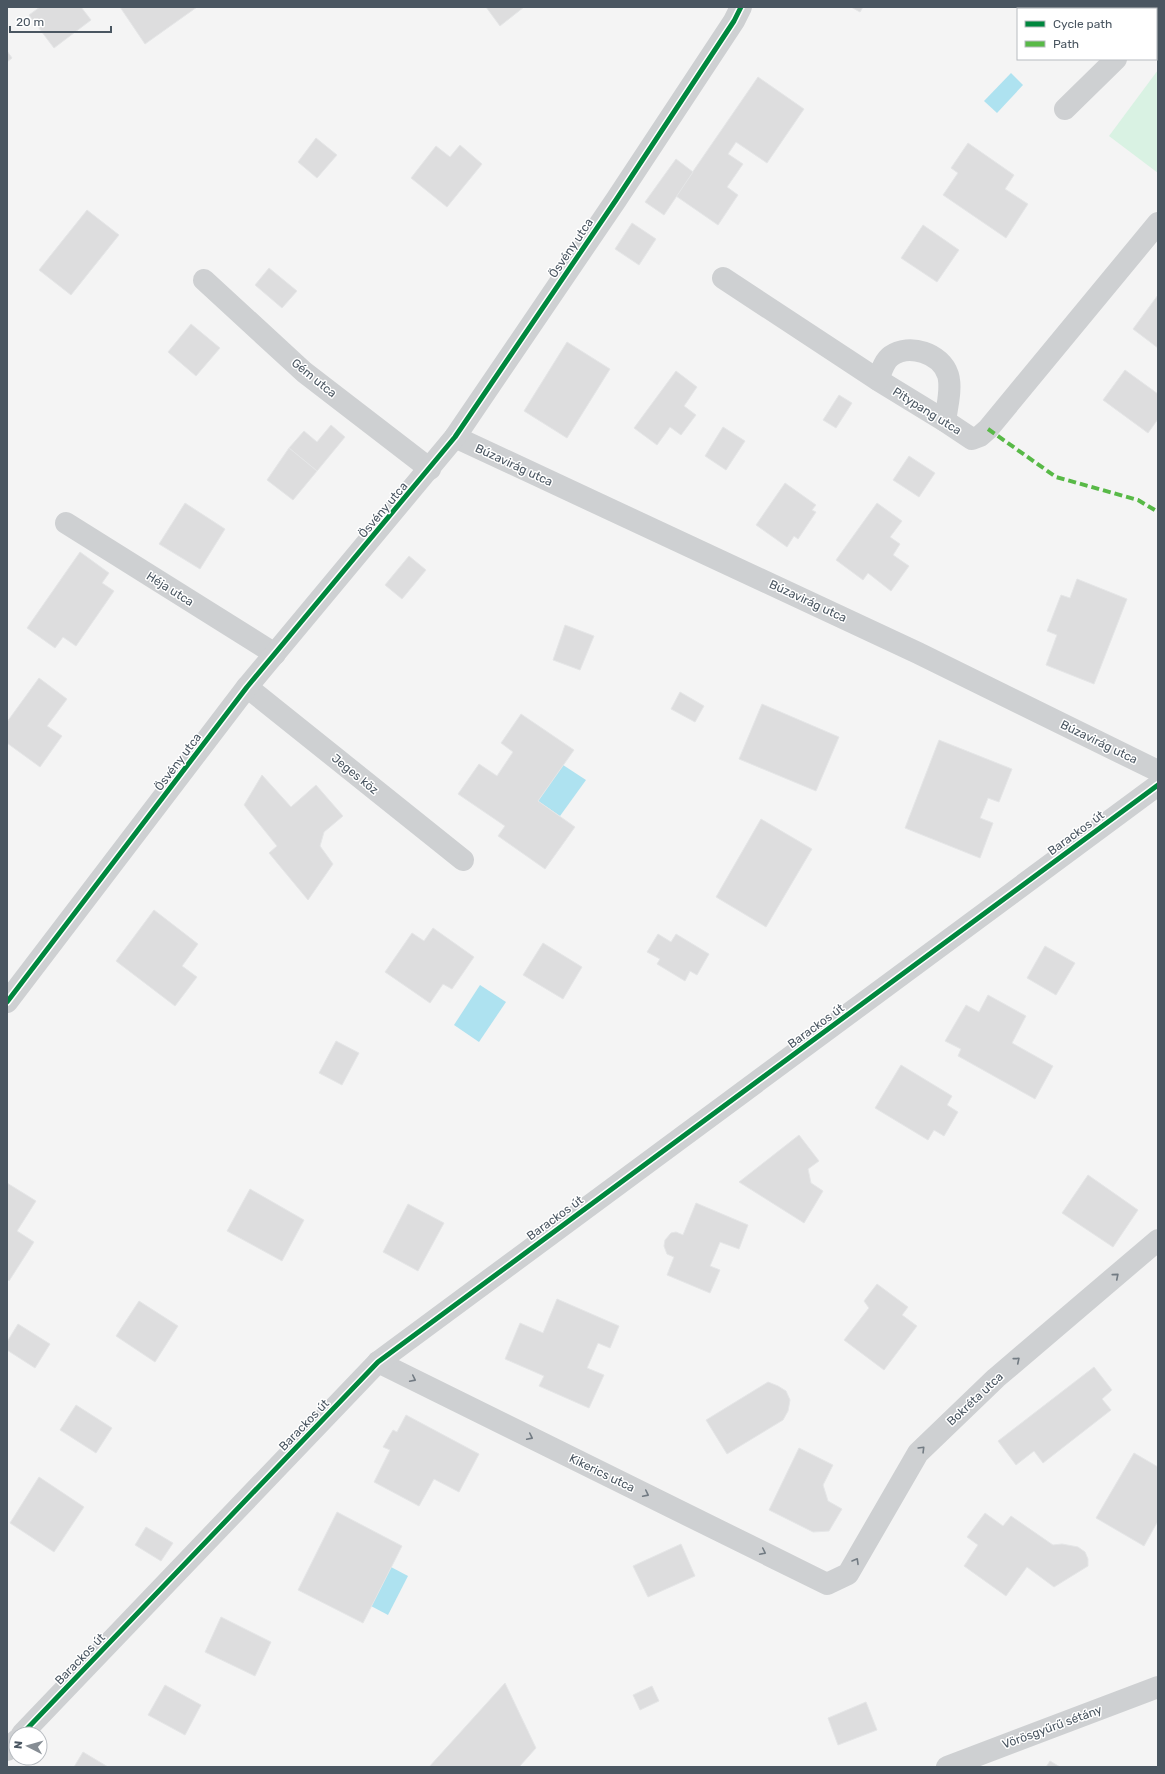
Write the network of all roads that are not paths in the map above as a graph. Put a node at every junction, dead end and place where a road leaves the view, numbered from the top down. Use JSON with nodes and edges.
{"nodes":[{"id":1,"x":741,"y":7,"type":"edge"},
{"id":2,"x":1115,"y":60,"type":"edge"},
{"id":3,"x":1065,"y":110,"type":"dead end"},
{"id":4,"x":1158,"y":223,"type":"edge"},
{"id":5,"x":723,"y":278,"type":"dead end"},
{"id":6,"x":204,"y":280,"type":"dead end"},
{"id":7,"x":878,"y":380,"type":"junction"},
{"id":8,"x":945,"y":421,"type":"junction"},
{"id":9,"x":455,"y":437,"type":"junction"},
{"id":10,"x":430,"y":469,"type":"junction"},
{"id":11,"x":66,"y":523,"type":"dead end"},
{"id":12,"x":274,"y":654,"type":"junction"},
{"id":13,"x":248,"y":687,"type":"junction"},
{"id":14,"x":1158,"y":771,"type":"edge"},
{"id":15,"x":1158,"y":785,"type":"edge"},
{"id":16,"x":463,"y":860,"type":"dead end"},
{"id":17,"x":7,"y":1002,"type":"edge"},
{"id":18,"x":1158,"y":1240,"type":"edge"},
{"id":19,"x":378,"y":1362,"type":"junction"},
{"id":20,"x":827,"y":1584,"type":"joint"},
{"id":21,"x":1158,"y":1688,"type":"edge"},
{"id":22,"x":30,"y":1726,"type":"edge"},
{"id":23,"x":947,"y":1767,"type":"edge"}],
"edges":[{"from":1,"to":9,"type":"street","name":"Ösvény utca"},
{"from":2,"to":3,"type":"street"},
{"from":4,"to":8,"type":"street","name":"Pitypang utca"},
{"from":5,"to":7,"type":"street","name":"Pitypang utca"},
{"from":6,"to":10,"type":"street","name":"Gém utca"},
{"from":7,"to":8,"type":"street","name":"Pitypang utca"},
{"from":7,"to":8,"type":"street"},
{"from":9,"to":10,"type":"street","name":"Ösvény utca"},
{"from":9,"to":14,"type":"street","name":"Búzavirág utca"},
{"from":10,"to":12,"type":"street","name":"Ösvény utca"},
{"from":11,"to":12,"type":"street","name":"Héja utca"},
{"from":12,"to":13,"type":"street","name":"Ösvény utca"},
{"from":13,"to":16,"type":"street","name":"Jeges köz"},
{"from":13,"to":17,"type":"street","name":"Ösvény utca"},
{"from":15,"to":19,"type":"street","name":"Barackos út"},
{"from":20,"to":18,"type":"street","name":"Bokréta utca","one_way":true},
{"from":19,"to":20,"type":"street","name":"Kikerics utca","one_way":true},
{"from":19,"to":22,"type":"street","name":"Barackos út"},
{"from":21,"to":23,"type":"street","name":"Vörösgyűrű sétány"}]}
